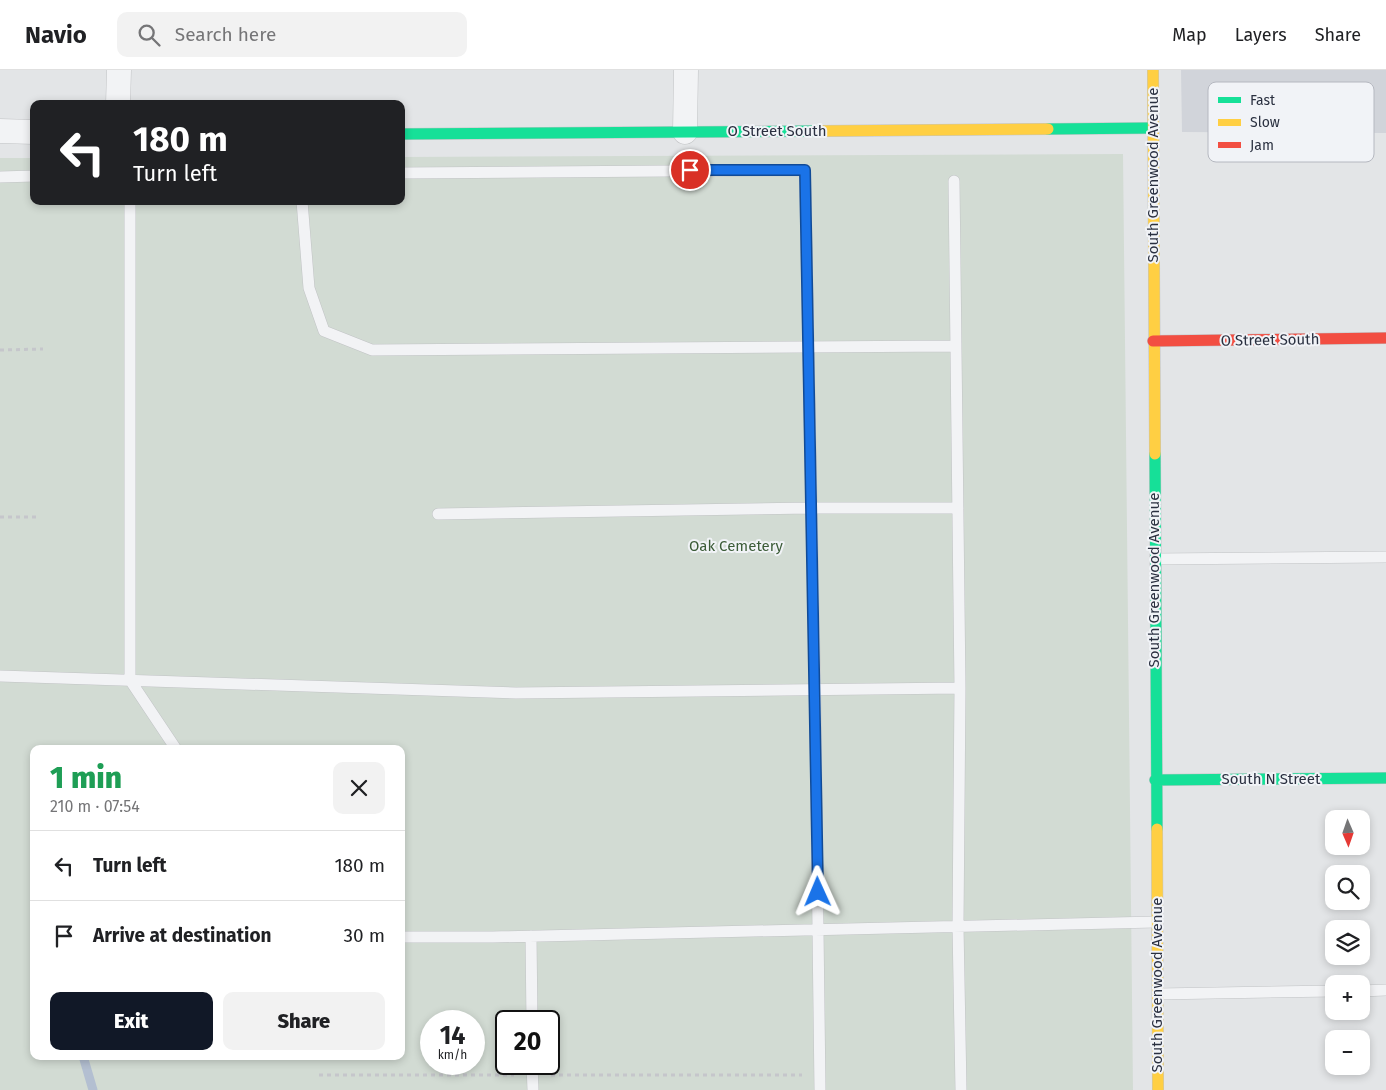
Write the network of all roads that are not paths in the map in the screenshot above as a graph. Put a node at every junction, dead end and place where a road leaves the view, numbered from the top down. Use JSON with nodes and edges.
{"nodes":[{"id":1,"x":119,"y":70,"type":"edge"},
{"id":2,"x":686,"y":70,"type":"edge"},
{"id":3,"x":1153,"y":70,"type":"edge"},
{"id":4,"x":118,"y":100,"type":"edge"},
{"id":5,"x":1154,"y":128,"type":"junction"},
{"id":6,"x":0,"y":132,"type":"edge"},
{"id":7,"x":30,"y":132,"type":"edge"},
{"id":8,"x":685,"y":132,"type":"junction"},
{"id":9,"x":405,"y":134,"type":"edge"},
{"id":10,"x":405,"y":173,"type":"edge"},
{"id":11,"x":30,"y":176,"type":"edge"},
{"id":12,"x":0,"y":177,"type":"edge"},
{"id":13,"x":954,"y":181,"type":"dead end"},
{"id":14,"x":130,"y":205,"type":"edge"},
{"id":15,"x":302,"y":205,"type":"edge"},
{"id":16,"x":1386,"y":338,"type":"edge"},
{"id":17,"x":1154,"y":341,"type":"junction"},
{"id":18,"x":956,"y":346,"type":"junction"},
{"id":19,"x":807,"y":347,"type":"junction"},
{"id":20,"x":811,"y":508,"type":"junction"},
{"id":21,"x":958,"y":508,"type":"junction"},
{"id":22,"x":438,"y":514,"type":"dead end"},
{"id":23,"x":1386,"y":557,"type":"edge"},
{"id":24,"x":1154,"y":559,"type":"junction"},
{"id":25,"x":0,"y":676,"type":"edge"},
{"id":26,"x":130,"y":680,"type":"junction"},
{"id":27,"x":960,"y":688,"type":"junction"},
{"id":28,"x":815,"y":689,"type":"junction"},
{"id":29,"x":173,"y":745,"type":"edge"},
{"id":30,"x":1386,"y":778,"type":"edge"},
{"id":31,"x":1155,"y":780,"type":"junction"},
{"id":32,"x":1156,"y":922,"type":"junction"},
{"id":33,"x":958,"y":926,"type":"junction"},
{"id":34,"x":818,"y":929,"type":"junction"},
{"id":35,"x":531,"y":936,"type":"junction"},
{"id":36,"x":405,"y":937,"type":"edge"},
{"id":37,"x":1386,"y":990,"type":"edge"},
{"id":38,"x":1325,"y":991,"type":"edge"},
{"id":39,"x":1370,"y":991,"type":"edge"},
{"id":40,"x":1157,"y":994,"type":"junction"},
{"id":41,"x":532,"y":1010,"type":"edge"},
{"id":42,"x":532,"y":1075,"type":"edge"},
{"id":43,"x":533,"y":1090,"type":"edge"},
{"id":44,"x":820,"y":1090,"type":"edge"},
{"id":45,"x":961,"y":1090,"type":"edge"},
{"id":46,"x":1158,"y":1090,"type":"edge"}],
"edges":[{"from":1,"to":4,"type":"street"},
{"from":2,"to":8,"type":"street"},
{"from":3,"to":5,"type":"street","name":"South Greenwood Avenue"},
{"from":5,"to":8,"type":"street","name":"O Street South"},
{"from":5,"to":17,"type":"street","name":"South Greenwood Avenue"},
{"from":6,"to":7,"type":"street"},
{"from":8,"to":9,"type":"street","name":"O Street South"},
{"from":10,"to":19,"type":"lane"},
{"from":11,"to":12,"type":"lane"},
{"from":13,"to":18,"type":"lane"},
{"from":14,"to":26,"type":"lane"},
{"from":15,"to":19,"type":"lane"},
{"from":16,"to":17,"type":"street","name":"O Street South"},
{"from":17,"to":24,"type":"street","name":"South Greenwood Avenue"},
{"from":18,"to":19,"type":"lane"},
{"from":18,"to":21,"type":"lane"},
{"from":19,"to":20,"type":"lane"},
{"from":20,"to":21,"type":"lane"},
{"from":20,"to":22,"type":"lane"},
{"from":20,"to":28,"type":"lane"},
{"from":21,"to":27,"type":"lane"},
{"from":23,"to":24,"type":"lane"},
{"from":24,"to":31,"type":"street","name":"South Greenwood Avenue"},
{"from":25,"to":26,"type":"lane"},
{"from":26,"to":28,"type":"lane"},
{"from":26,"to":29,"type":"lane"},
{"from":27,"to":28,"type":"lane"},
{"from":27,"to":33,"type":"lane"},
{"from":28,"to":34,"type":"lane"},
{"from":30,"to":31,"type":"street","name":"South N Street"},
{"from":31,"to":32,"type":"street","name":"South Greenwood Avenue"},
{"from":32,"to":33,"type":"lane"},
{"from":32,"to":40,"type":"street","name":"South Greenwood Avenue"},
{"from":33,"to":34,"type":"lane"},
{"from":33,"to":45,"type":"lane"},
{"from":34,"to":35,"type":"lane"},
{"from":34,"to":44,"type":"lane"},
{"from":35,"to":36,"type":"lane"},
{"from":35,"to":41,"type":"lane"},
{"from":37,"to":39,"type":"lane"},
{"from":38,"to":40,"type":"lane"},
{"from":40,"to":46,"type":"street","name":"South Greenwood Avenue"},
{"from":42,"to":43,"type":"lane"}]}
